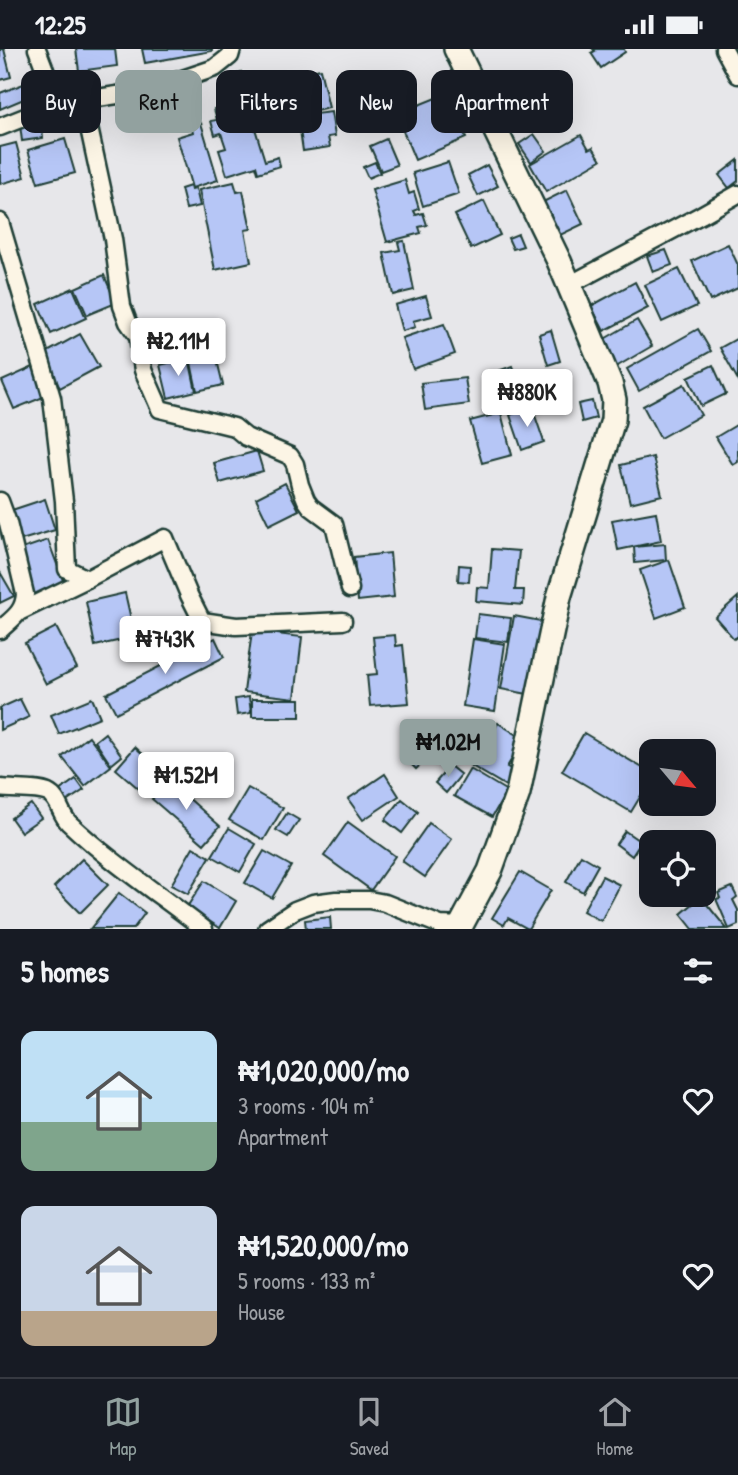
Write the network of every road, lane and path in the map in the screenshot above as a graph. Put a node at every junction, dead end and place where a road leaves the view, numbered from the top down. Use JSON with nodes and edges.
{"nodes":[{"id":1,"x":37,"y":49,"type":"edge"},
{"id":2,"x":232,"y":49,"type":"edge"},
{"id":3,"x":456,"y":49,"type":"edge"},
{"id":4,"x":724,"y":49,"type":"edge"},
{"id":5,"x":45,"y":70,"type":"edge"},
{"id":6,"x":738,"y":75,"type":"edge"},
{"id":7,"x":101,"y":97,"type":"edge"},
{"id":8,"x":21,"y":119,"type":"edge"},
{"id":9,"x":0,"y":127,"type":"edge"},
{"id":10,"x":90,"y":133,"type":"edge"},
{"id":11,"x":738,"y":194,"type":"edge"},
{"id":12,"x":0,"y":222,"type":"edge"},
{"id":13,"x":569,"y":285,"type":"junction"},
{"id":14,"x":0,"y":501,"type":"edge"},
{"id":15,"x":87,"y":579,"type":"junction"},
{"id":16,"x":349,"y":589,"type":"dead end"},
{"id":17,"x":21,"y":611,"type":"junction"},
{"id":18,"x":343,"y":621,"type":"dead end"},
{"id":19,"x":0,"y":629,"type":"edge"},
{"id":20,"x":0,"y":788,"type":"edge"},
{"id":21,"x":460,"y":927,"type":"edge"},
{"id":22,"x":204,"y":929,"type":"edge"},
{"id":23,"x":267,"y":929,"type":"edge"}],
"edges":[{"from":1,"to":5,"type":"street"},
{"from":2,"to":7,"type":"street"},
{"from":3,"to":13,"type":"street"},
{"from":4,"to":6,"type":"street"},
{"from":8,"to":9,"type":"street"},
{"from":10,"to":16,"type":"street"},
{"from":11,"to":13,"type":"street"},
{"from":12,"to":15,"type":"street"},
{"from":13,"to":21,"type":"street"},
{"from":14,"to":17,"type":"street"},
{"from":15,"to":17,"type":"street"},
{"from":15,"to":18,"type":"street"},
{"from":17,"to":19,"type":"street"},
{"from":20,"to":22,"type":"street"},
{"from":21,"to":23,"type":"street"}]}
